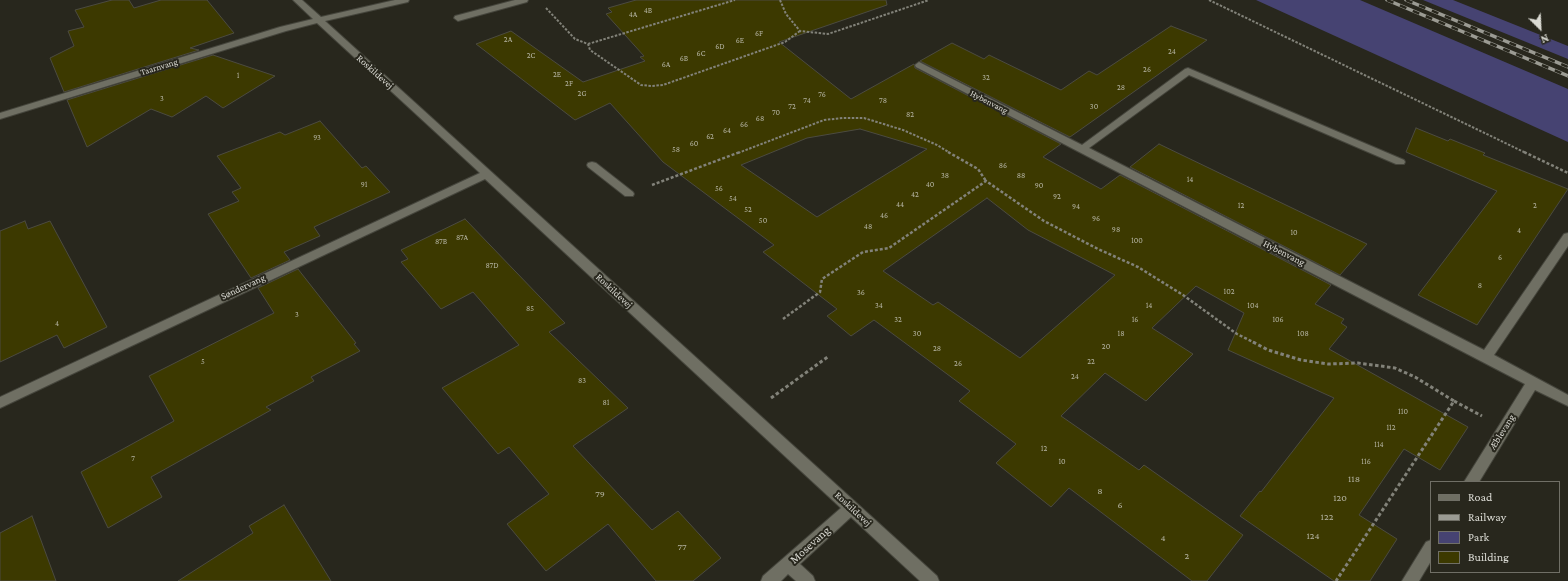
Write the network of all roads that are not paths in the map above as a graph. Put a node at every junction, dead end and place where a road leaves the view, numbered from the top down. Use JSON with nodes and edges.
{"nodes":[{"id":1,"x":297,"y":0,"type":"edge"},
{"id":2,"x":405,"y":0,"type":"edge"},
{"id":3,"x":524,"y":0,"type":"edge"},
{"id":4,"x":458,"y":18,"type":"dead end"},
{"id":5,"x":319,"y":21,"type":"junction"},
{"id":6,"x":919,"y":65,"type":"dead end"},
{"id":7,"x":0,"y":116,"type":"edge"},
{"id":8,"x":1082,"y":149,"type":"junction"},
{"id":9,"x":1400,"y":162,"type":"dead end"},
{"id":10,"x":592,"y":165,"type":"dead end"},
{"id":11,"x":487,"y":174,"type":"junction"},
{"id":12,"x":629,"y":194,"type":"road end"},
{"id":13,"x":1568,"y":237,"type":"edge"},
{"id":14,"x":1486,"y":357,"type":"junction"},
{"id":15,"x":1533,"y":382,"type":"junction"},
{"id":16,"x":1568,"y":401,"type":"edge"},
{"id":17,"x":0,"y":403,"type":"edge"},
{"id":18,"x":1472,"y":481,"type":"edge"},
{"id":19,"x":851,"y":508,"type":"junction"},
{"id":20,"x":1430,"y":549,"type":"edge"},
{"id":21,"x":789,"y":564,"type":"junction"},
{"id":22,"x":769,"y":581,"type":"edge"},
{"id":23,"x":807,"y":581,"type":"edge"},
{"id":24,"x":931,"y":581,"type":"edge"},
{"id":25,"x":1410,"y":581,"type":"edge"}],
"edges":[{"from":1,"to":5,"type":"street","name":"Roskildevej"},
{"from":2,"to":5,"type":"street","name":"Taarnvang"},
{"from":3,"to":4,"type":"street"},
{"from":5,"to":7,"type":"street","name":"Taarnvang"},
{"from":5,"to":11,"type":"street","name":"Roskildevej"},
{"from":6,"to":8,"type":"street","name":"Hybenvang"},
{"from":8,"to":9,"type":"street"},
{"from":8,"to":14,"type":"street","name":"Hybenvang"},
{"from":10,"to":12,"type":"street"},
{"from":11,"to":17,"type":"street","name":"Søndervang"},
{"from":11,"to":19,"type":"street","name":"Roskildevej"},
{"from":13,"to":14,"type":"street"},
{"from":14,"to":15,"type":"street","name":"Hybenvang"},
{"from":15,"to":16,"type":"street","name":"Hybenvang"},
{"from":15,"to":18,"type":"street","name":"Æblevang"},
{"from":19,"to":21,"type":"street","name":"Mosevang"},
{"from":19,"to":24,"type":"street","name":"Roskildevej"},
{"from":20,"to":25,"type":"street"},
{"from":21,"to":22,"type":"street","name":"Mosevang"},
{"from":21,"to":23,"type":"street"}]}
